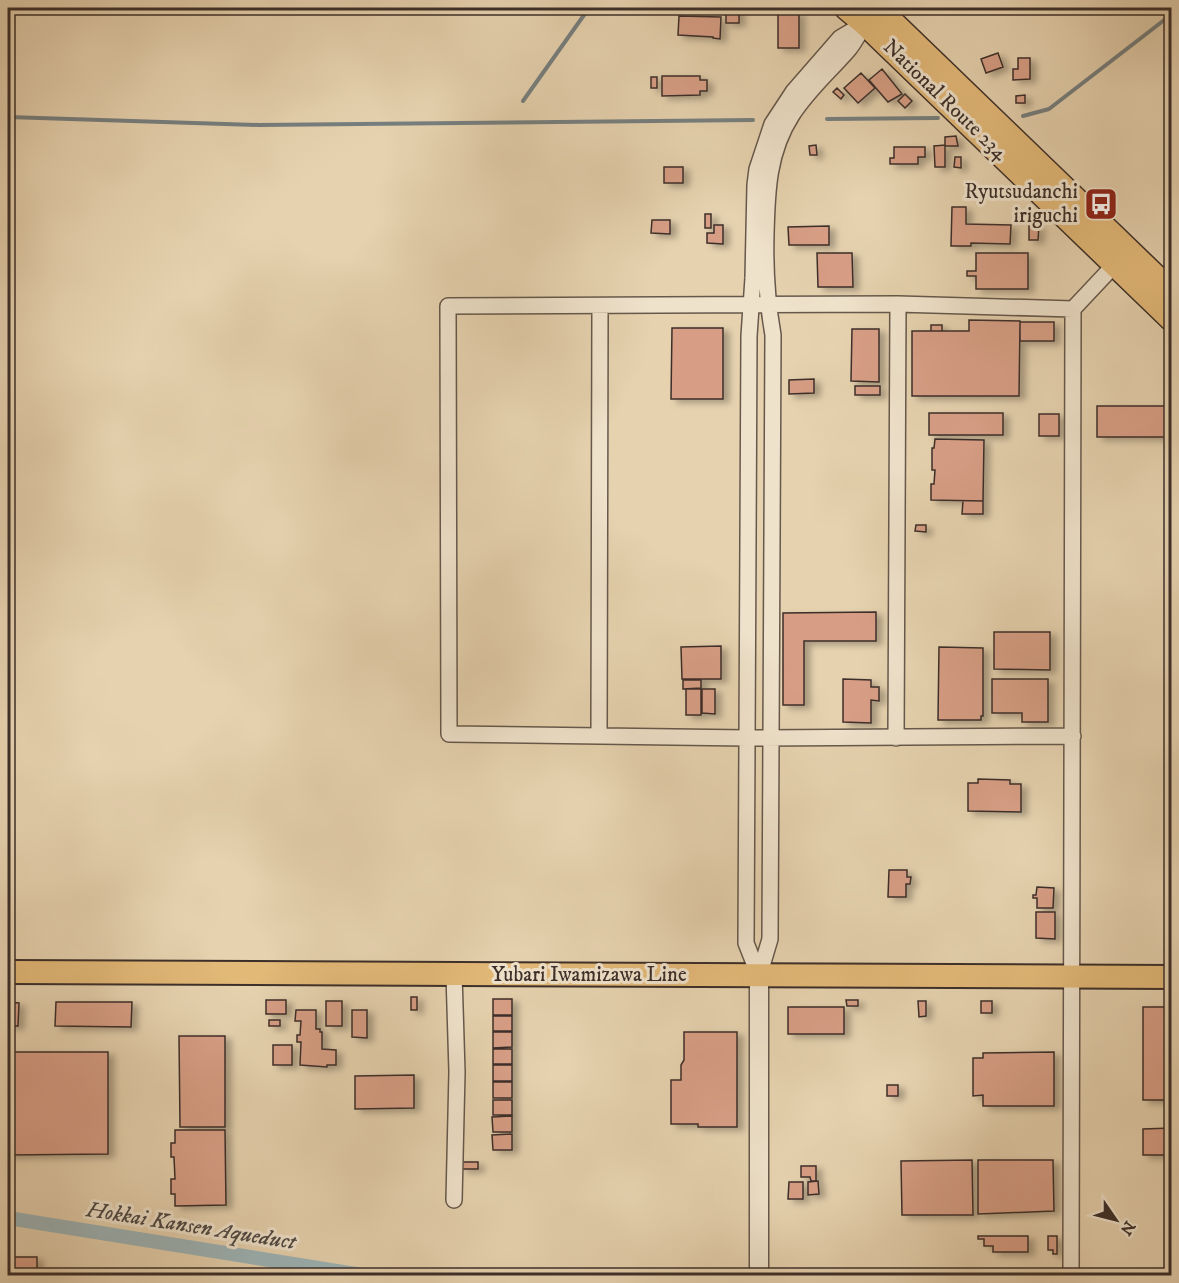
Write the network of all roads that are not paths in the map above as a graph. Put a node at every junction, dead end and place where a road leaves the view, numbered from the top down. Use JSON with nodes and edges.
{"nodes":[{"id":1,"x":863,"y":12,"type":"edge"},
{"id":2,"x":1121,"y":258,"type":"junction"},
{"id":3,"x":1172,"y":293,"type":"edge"},
{"id":4,"x":898,"y":304,"type":"junction"},
{"id":5,"x":751,"y":305,"type":"junction"},
{"id":6,"x":767,"y":305,"type":"junction"},
{"id":7,"x":600,"y":306,"type":"junction"},
{"id":8,"x":1073,"y":309,"type":"junction"},
{"id":9,"x":1172,"y":319,"type":"edge"},
{"id":10,"x":599,"y":736,"type":"junction"},
{"id":11,"x":1073,"y":736,"type":"junction"},
{"id":12,"x":771,"y":737,"type":"junction"},
{"id":13,"x":747,"y":738,"type":"junction"},
{"id":14,"x":896,"y":738,"type":"junction"},
{"id":15,"x":8,"y":972,"type":"edge"},
{"id":16,"x":454,"y":974,"type":"junction"},
{"id":17,"x":759,"y":976,"type":"junction"},
{"id":18,"x":1072,"y":976,"type":"junction"},
{"id":19,"x":1172,"y":977,"type":"edge"},
{"id":20,"x":454,"y":1200,"type":"dead end"},
{"id":21,"x":759,"y":1275,"type":"edge"},
{"id":22,"x":1071,"y":1275,"type":"edge"}],
"edges":[{"from":1,"to":2,"type":"highway"},
{"from":1,"to":5,"type":"street"},
{"from":1,"to":6,"type":"street"},
{"from":2,"to":3,"type":"highway"},
{"from":2,"to":8,"type":"street"},
{"from":2,"to":9,"type":"highway"},
{"from":4,"to":6,"type":"street"},
{"from":4,"to":8,"type":"street"},
{"from":4,"to":14,"type":"street"},
{"from":5,"to":6,"type":"street"},
{"from":5,"to":7,"type":"street"},
{"from":5,"to":13,"type":"street"},
{"from":6,"to":12,"type":"street"},
{"from":7,"to":10,"type":"street"},
{"from":7,"to":10,"type":"street"},
{"from":8,"to":11,"type":"street"},
{"from":10,"to":13,"type":"street"},
{"from":11,"to":14,"type":"street"},
{"from":11,"to":18,"type":"street"},
{"from":12,"to":13,"type":"street"},
{"from":12,"to":14,"type":"street"},
{"from":12,"to":17,"type":"street"},
{"from":13,"to":17,"type":"street"},
{"from":15,"to":16,"type":"main road","name":"Yubari Iwamizawa Line"},
{"from":16,"to":17,"type":"main road","name":"Yubari Iwamizawa Line"},
{"from":16,"to":20,"type":"street"},
{"from":17,"to":18,"type":"main road","name":"Yubari Iwamizawa Line"},
{"from":17,"to":21,"type":"street"},
{"from":18,"to":19,"type":"main road","name":"Yubari Iwamizawa Line"},
{"from":18,"to":22,"type":"street"}]}
